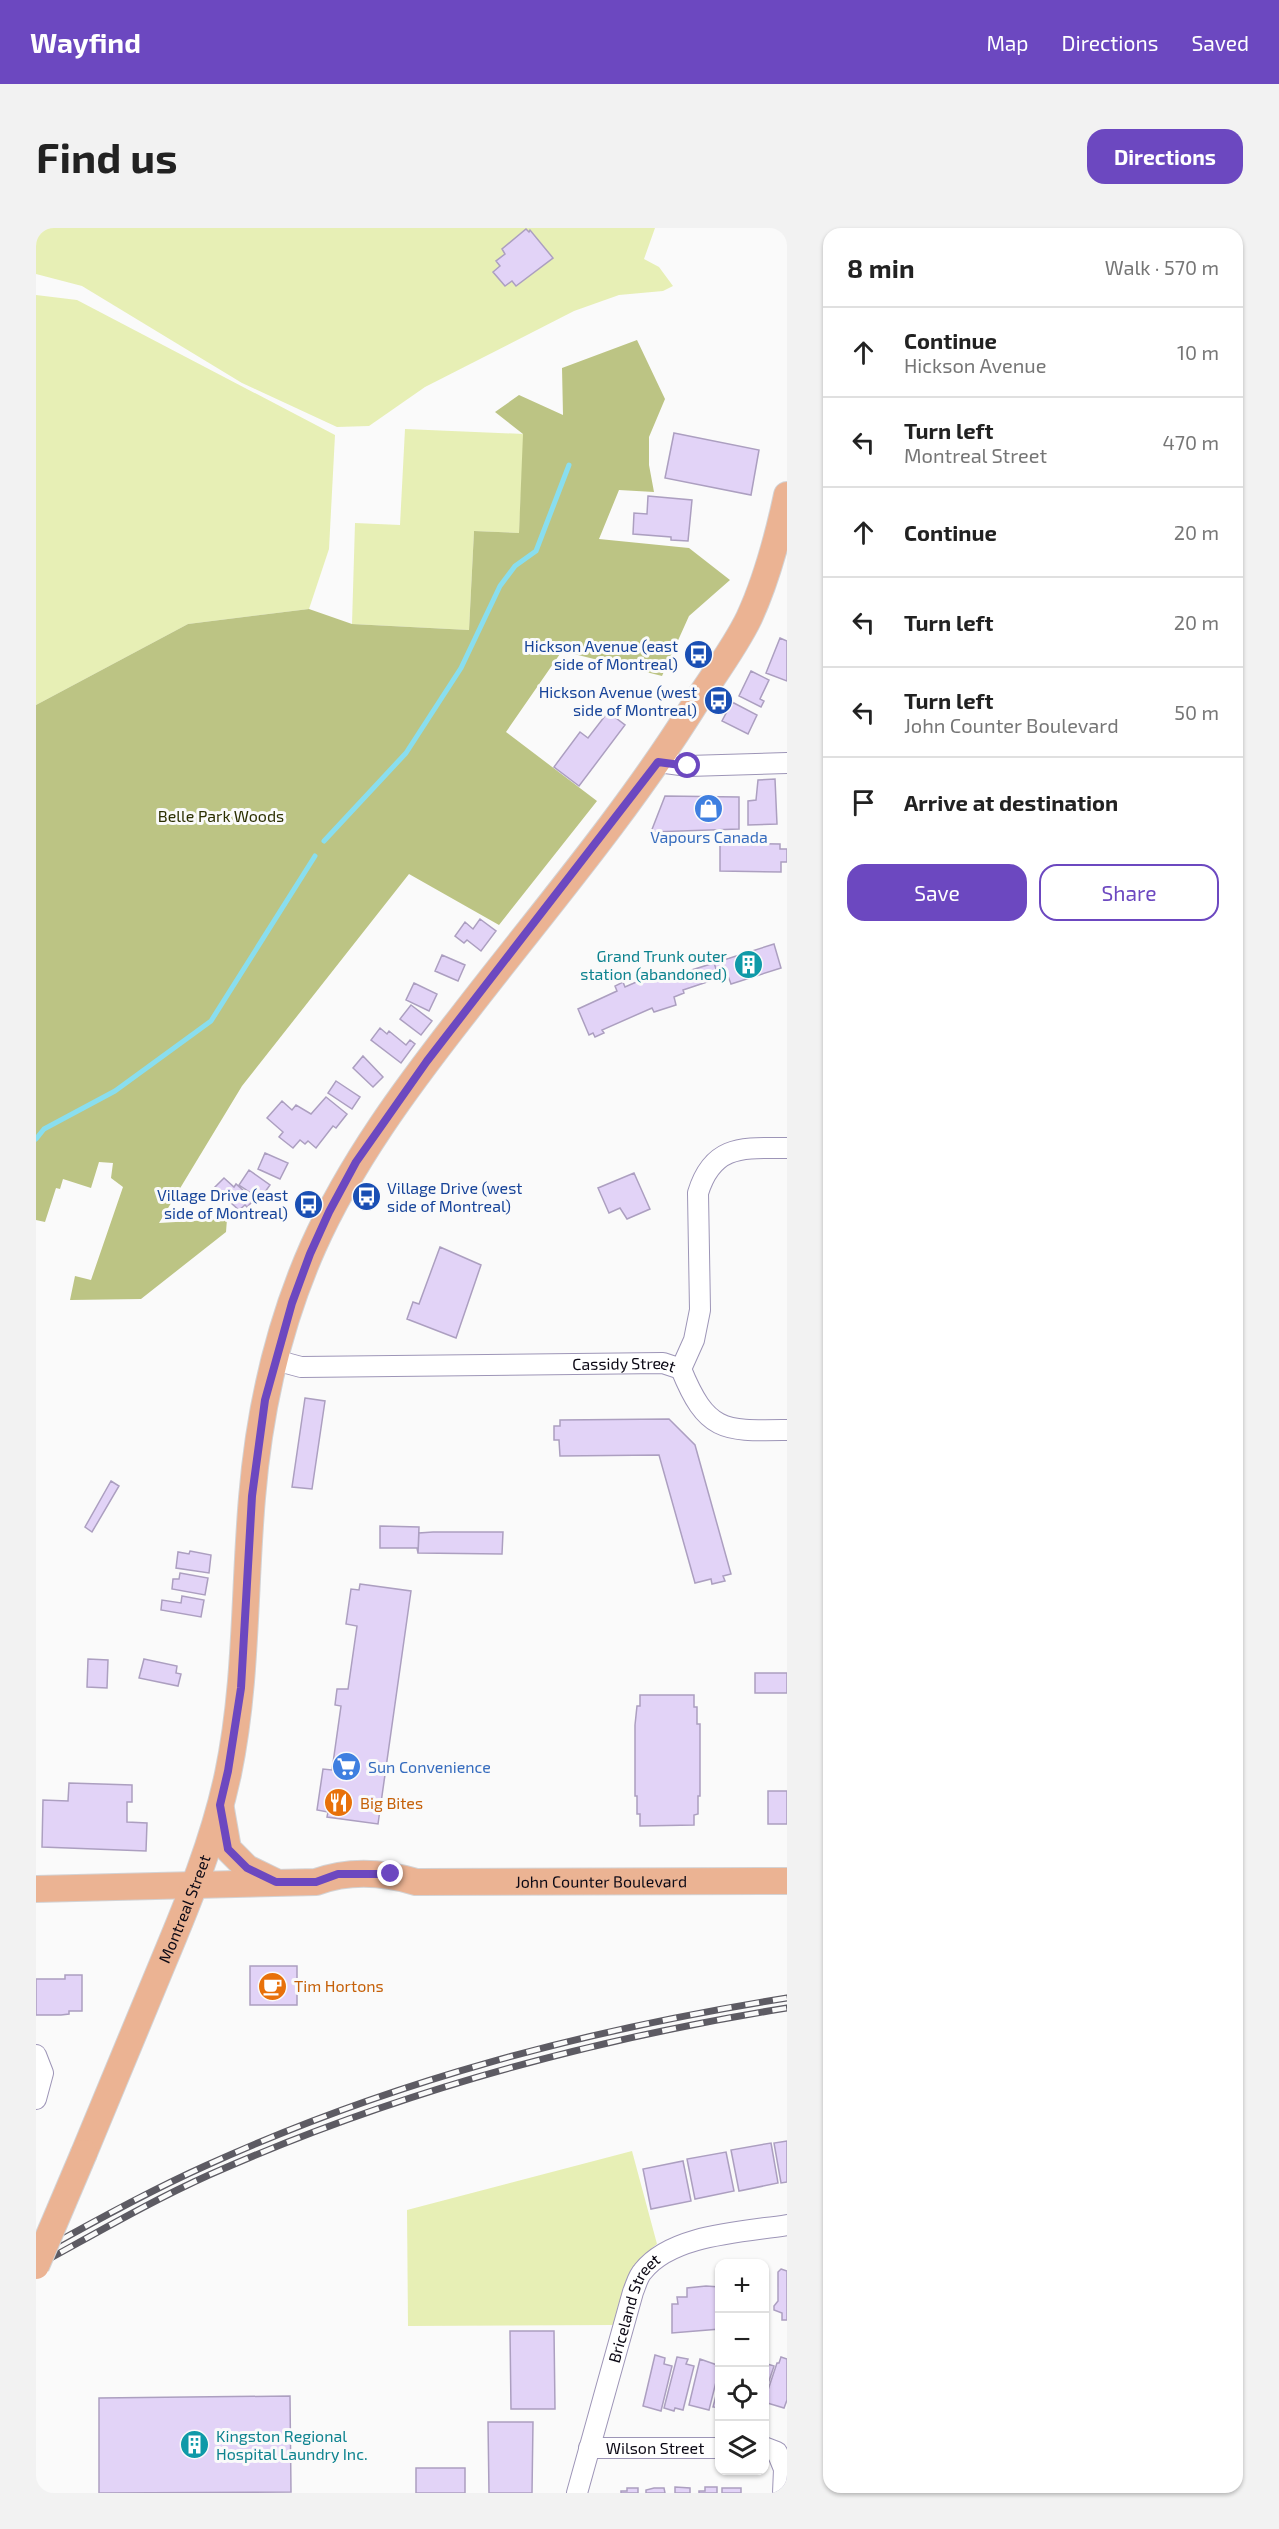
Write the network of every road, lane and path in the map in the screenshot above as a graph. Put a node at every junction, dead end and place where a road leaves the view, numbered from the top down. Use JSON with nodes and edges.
{"nodes":[{"id":1,"x":787,"y":495,"type":"edge"},
{"id":2,"x":658,"y":762,"type":"junction"},
{"id":3,"x":787,"y":763,"type":"edge"},
{"id":4,"x":787,"y":1148,"type":"edge"},
{"id":5,"x":275,"y":1360,"type":"junction"},
{"id":6,"x":681,"y":1369,"type":"junction"},
{"id":7,"x":787,"y":1430,"type":"edge"},
{"id":8,"x":220,"y":1805,"type":"junction"},
{"id":9,"x":787,"y":1881,"type":"edge"},
{"id":10,"x":276,"y":1882,"type":"junction"},
{"id":11,"x":195,"y":1884,"type":"junction"},
{"id":12,"x":36,"y":1889,"type":"edge"},
{"id":13,"x":36,"y":2055,"type":"edge"},
{"id":14,"x":36,"y":2099,"type":"edge"},
{"id":15,"x":787,"y":2225,"type":"edge"},
{"id":16,"x":36,"y":2266,"type":"edge"},
{"id":17,"x":589,"y":2448,"type":"junction"},
{"id":18,"x":715,"y":2448,"type":"edge"},
{"id":19,"x":769,"y":2449,"type":"edge"},
{"id":20,"x":577,"y":2493,"type":"edge"},
{"id":21,"x":783,"y":2493,"type":"edge"}],
"edges":[{"from":1,"to":2,"type":"main road","name":"Montreal Street"},
{"from":2,"to":3,"type":"street"},
{"from":2,"to":5,"type":"main road","name":"Montreal Street"},
{"from":4,"to":6,"type":"street","name":"Cassidy Street"},
{"from":5,"to":6,"type":"street","name":"Cassidy Street"},
{"from":5,"to":8,"type":"main road","name":"Montreal Street"},
{"from":6,"to":7,"type":"street"},
{"from":8,"to":10,"type":"main road"},
{"from":8,"to":11,"type":"main road","name":"Montreal Street"},
{"from":9,"to":10,"type":"main road","name":"John Counter Boulevard"},
{"from":10,"to":11,"type":"main road","name":"John Counter Boulevard"},
{"from":11,"to":12,"type":"main road","name":"John Counter Boulevard"},
{"from":11,"to":16,"type":"main road","name":"Montreal Street","bridge":true},
{"from":13,"to":14,"type":"street"},
{"from":15,"to":17,"type":"street","name":"Briceland Street"},
{"from":17,"to":18,"type":"street","name":"Wilson Street"},
{"from":17,"to":20,"type":"street","name":"Briceland Street"},
{"from":19,"to":21,"type":"street"}]}
